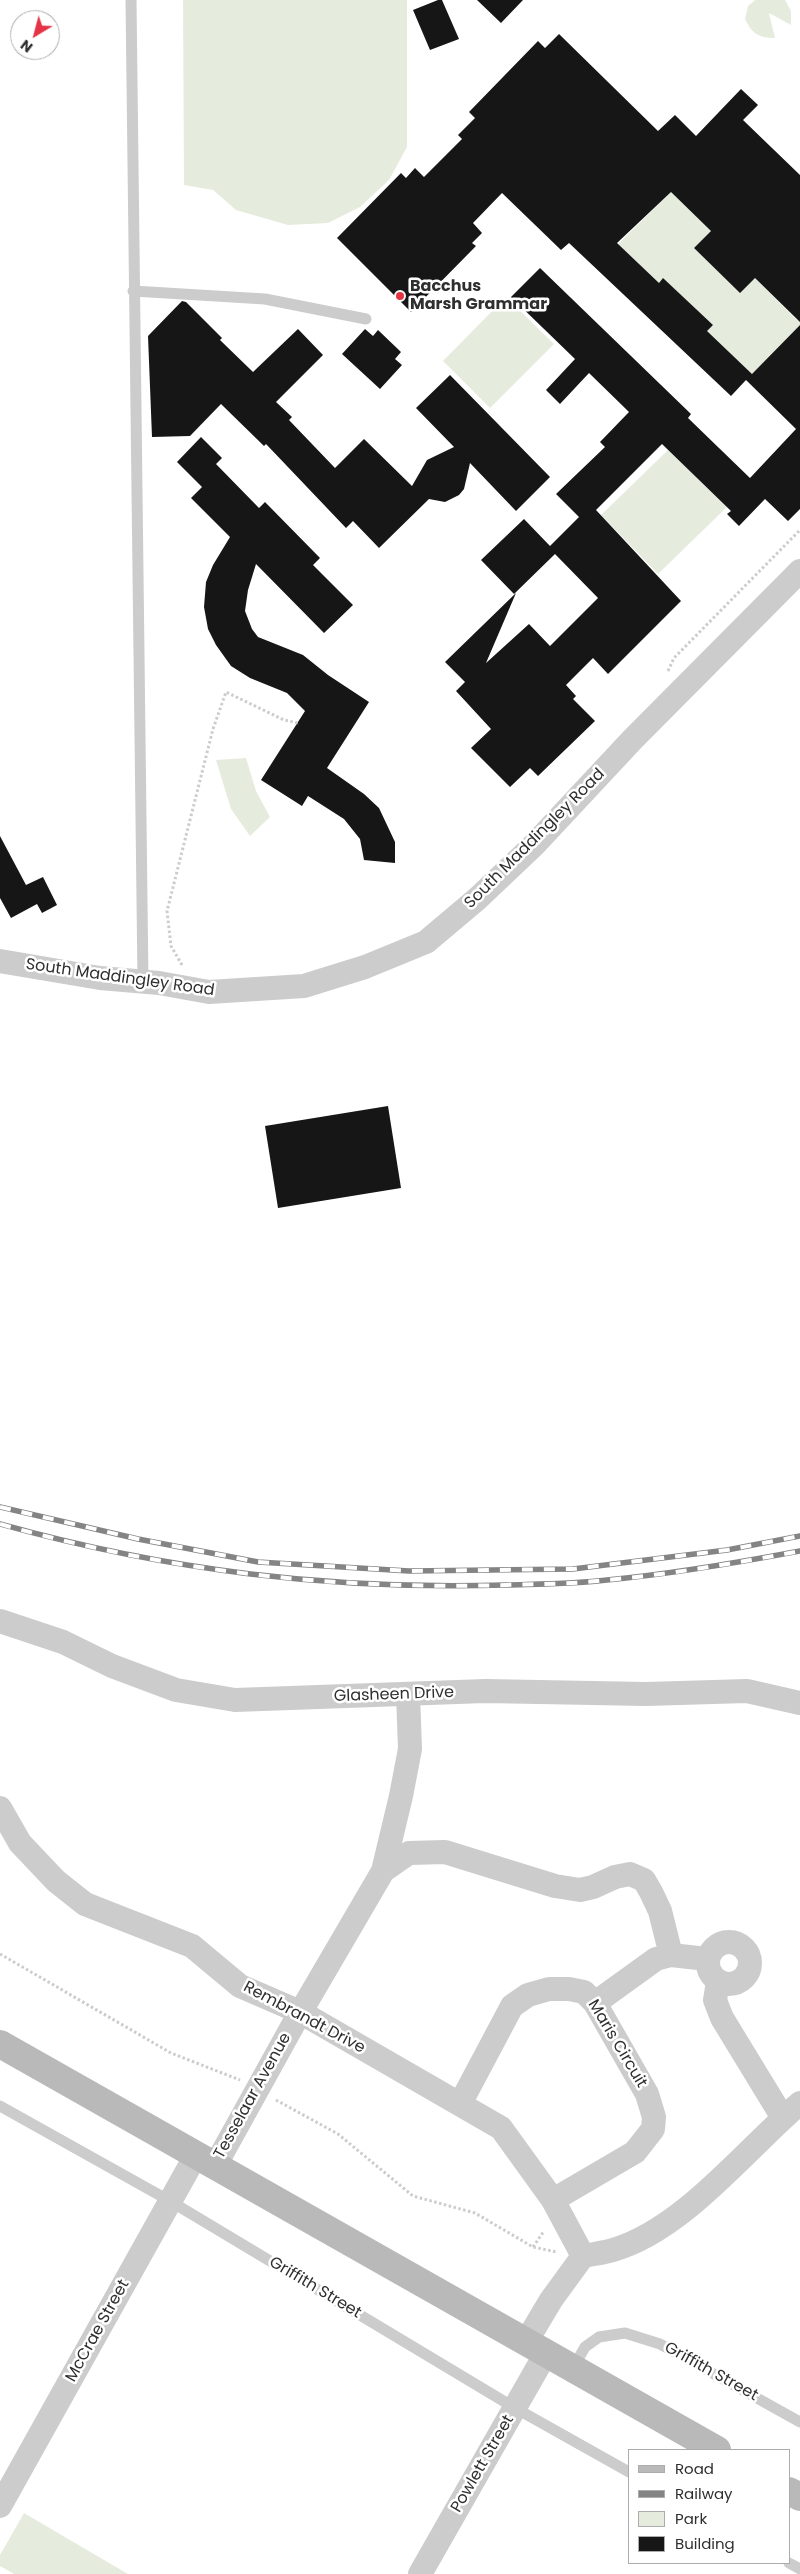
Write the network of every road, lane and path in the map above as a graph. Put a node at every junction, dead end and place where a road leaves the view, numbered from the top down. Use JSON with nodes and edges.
{"nodes":[{"id":1,"x":131,"y":0,"type":"edge"},
{"id":2,"x":133,"y":292,"type":"junction"},
{"id":3,"x":366,"y":319,"type":"dead end"},
{"id":4,"x":800,"y":530,"type":"edge"},
{"id":5,"x":800,"y":571,"type":"edge"},
{"id":6,"x":667,"y":673,"type":"dead end"},
{"id":7,"x":298,"y":723,"type":"dead end"},
{"id":8,"x":0,"y":961,"type":"edge"},
{"id":9,"x":179,"y":969,"type":"dead end"},
{"id":10,"x":143,"y":981,"type":"junction"},
{"id":11,"x":0,"y":1621,"type":"edge"},
{"id":12,"x":408,"y":1694,"type":"junction"},
{"id":13,"x":800,"y":1703,"type":"edge"},
{"id":14,"x":0,"y":1808,"type":"edge"},
{"id":15,"x":384,"y":1870,"type":"junction"},
{"id":16,"x":0,"y":1954,"type":"edge"},
{"id":17,"x":671,"y":1955,"type":"junction"},
{"id":18,"x":707,"y":1959,"type":"junction"},
{"id":19,"x":718,"y":1982,"type":"junction"},
{"id":20,"x":596,"y":2003,"type":"junction"},
{"id":21,"x":300,"y":2012,"type":"junction"},
{"id":22,"x":0,"y":2044,"type":"edge"},
{"id":23,"x":257,"y":2089,"type":"junction"},
{"id":24,"x":460,"y":2104,"type":"junction"},
{"id":25,"x":0,"y":2106,"type":"edge"},
{"id":26,"x":791,"y":2111,"type":"edge"},
{"id":27,"x":205,"y":2161,"type":"junction"},
{"id":28,"x":553,"y":2200,"type":"junction"},
{"id":29,"x":170,"y":2201,"type":"junction"},
{"id":30,"x":558,"y":2252,"type":"dead end"},
{"id":31,"x":583,"y":2256,"type":"junction"},
{"id":32,"x":536,"y":2347,"type":"junction"},
{"id":33,"x":573,"y":2368,"type":"junction"},
{"id":34,"x":515,"y":2408,"type":"junction"},
{"id":35,"x":800,"y":2422,"type":"edge"},
{"id":36,"x":715,"y":2449,"type":"edge"},
{"id":37,"x":628,"y":2471,"type":"edge"},
{"id":38,"x":0,"y":2506,"type":"edge"},
{"id":39,"x":420,"y":2574,"type":"edge"}],
"edges":[{"from":1,"to":2,"type":"lane"},
{"from":2,"to":3,"type":"lane"},
{"from":2,"to":10,"type":"lane"},
{"from":4,"to":6,"type":"path"},
{"from":5,"to":10,"type":"street","name":"South Maddingley Road"},
{"from":7,"to":9,"type":"path"},
{"from":8,"to":10,"type":"street","name":"South Maddingley Road"},
{"from":11,"to":12,"type":"street","name":"Glasheen Drive"},
{"from":12,"to":13,"type":"street","name":"Glasheen Drive"},
{"from":12,"to":15,"type":"street","name":"Tesselaar Avenue"},
{"from":14,"to":21,"type":"street","name":"Rembrandt Drive"},
{"from":15,"to":17,"type":"street","name":"Tesselaar Avenue"},
{"from":15,"to":21,"type":"street","name":"Tesselaar Avenue"},
{"from":16,"to":23,"type":"path"},
{"from":17,"to":18,"type":"street"},
{"from":17,"to":20,"type":"street"},
{"from":18,"to":19,"type":"street"},
{"from":18,"to":19,"type":"street"},
{"from":19,"to":26,"type":"street"},
{"from":20,"to":24,"type":"street","name":"Maris Circuit"},
{"from":20,"to":28,"type":"street","name":"Maris Circuit"},
{"from":21,"to":23,"type":"street","name":"Tesselaar Avenue"},
{"from":21,"to":24,"type":"street","name":"Rembrandt Drive"},
{"from":22,"to":27,"type":"street"},
{"from":23,"to":27,"type":"street","name":"Tesselaar Avenue"},
{"from":23,"to":30,"type":"path"},
{"from":24,"to":28,"type":"street","name":"Rembrandt Drive"},
{"from":25,"to":29,"type":"lane","name":"Griffith Street"},
{"from":26,"to":31,"type":"street"},
{"from":27,"to":29,"type":"street","name":"McCrae Street"},
{"from":27,"to":32,"type":"street"},
{"from":28,"to":31,"type":"street","name":"Rembrandt Drive"},
{"from":29,"to":34,"type":"lane","name":"Griffith Street"},
{"from":29,"to":38,"type":"street","name":"McCrae Street"},
{"from":31,"to":32,"type":"street","name":"Powlett Street"},
{"from":32,"to":33,"type":"street"},
{"from":32,"to":34,"type":"street","name":"Powlett Street"},
{"from":33,"to":35,"type":"lane","name":"Griffith Street"},
{"from":33,"to":36,"type":"street"},
{"from":34,"to":37,"type":"lane","name":"Griffith Street"},
{"from":34,"to":39,"type":"street","name":"Powlett Street"}]}
